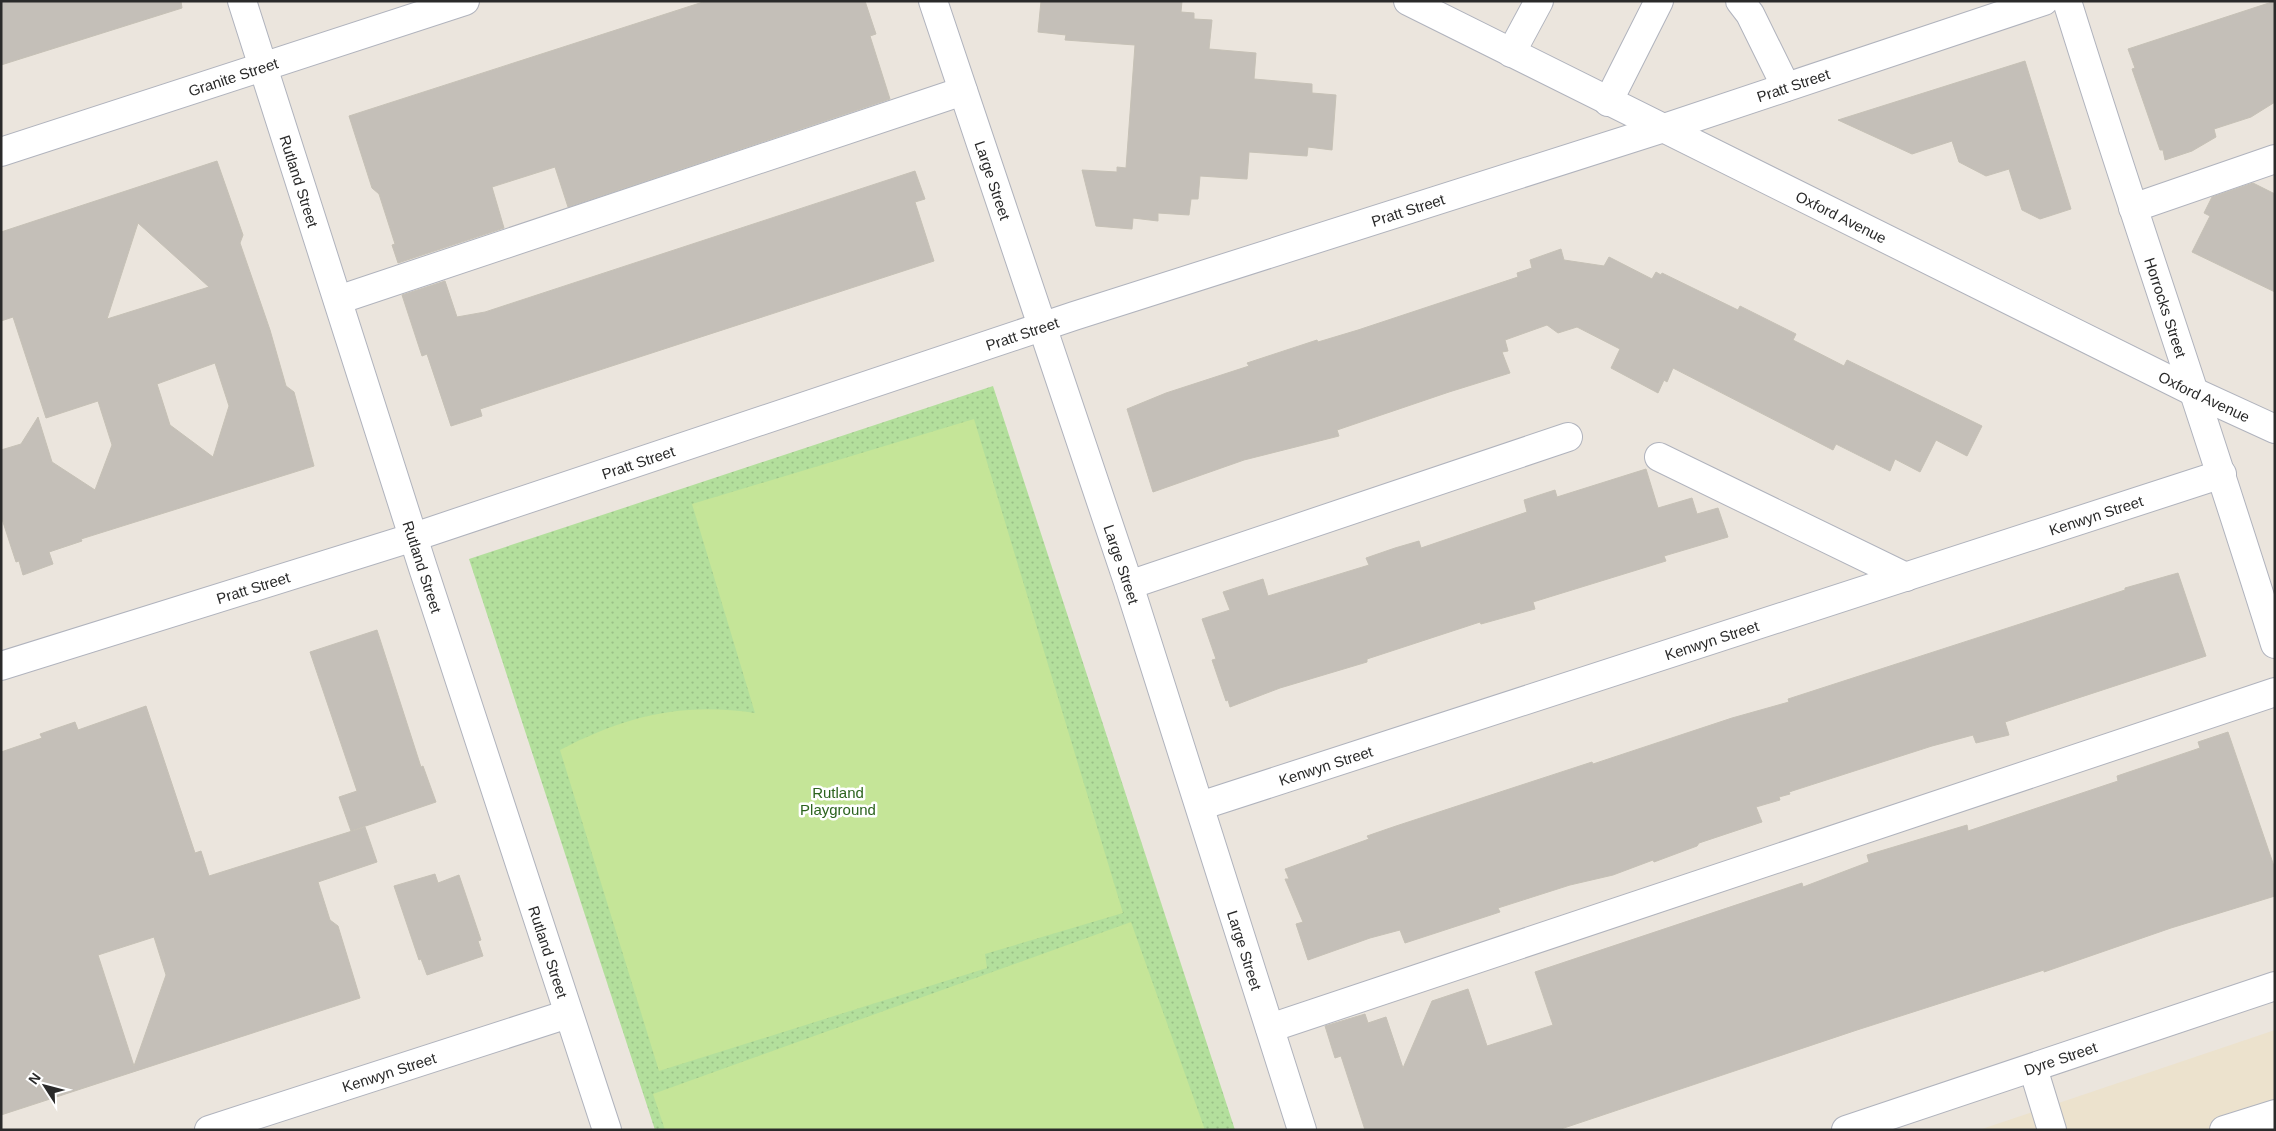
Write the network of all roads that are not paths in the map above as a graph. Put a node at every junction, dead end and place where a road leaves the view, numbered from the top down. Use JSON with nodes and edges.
{"nodes":[{"id":1,"x":242,"y":1,"type":"edge"},
{"id":2,"x":465,"y":1,"type":"edge"},
{"id":3,"x":933,"y":1,"type":"edge"},
{"id":4,"x":1408,"y":1,"type":"edge"},
{"id":5,"x":1539,"y":1,"type":"edge"},
{"id":6,"x":1659,"y":1,"type":"edge"},
{"id":7,"x":1740,"y":1,"type":"edge"},
{"id":8,"x":2044,"y":1,"type":"edge"},
{"id":9,"x":2067,"y":1,"type":"edge"},
{"id":10,"x":1511,"y":53,"type":"junction"},
{"id":11,"x":264,"y":66,"type":"junction"},
{"id":12,"x":1786,"y":87,"type":"junction"},
{"id":13,"x":963,"y":91,"type":"junction"},
{"id":14,"x":1608,"y":102,"type":"junction"},
{"id":15,"x":1661,"y":129,"type":"junction"},
{"id":16,"x":1,"y":152,"type":"edge"},
{"id":17,"x":2275,"y":159,"type":"edge"},
{"id":18,"x":2133,"y":208,"type":"junction"},
{"id":19,"x":338,"y":300,"type":"junction"},
{"id":20,"x":1042,"y":326,"type":"junction"},
{"id":21,"x":2192,"y":391,"type":"junction"},
{"id":22,"x":2275,"y":430,"type":"edge"},
{"id":23,"x":1568,"y":437,"type":"dead end"},
{"id":24,"x":1660,"y":457,"type":"dead end"},
{"id":25,"x":2222,"y":474,"type":"junction"},
{"id":26,"x":414,"y":537,"type":"junction"},
{"id":27,"x":1906,"y":577,"type":"junction"},
{"id":28,"x":1129,"y":585,"type":"junction"},
{"id":29,"x":2275,"y":644,"type":"edge"},
{"id":30,"x":1,"y":666,"type":"edge"},
{"id":31,"x":2275,"y":692,"type":"edge"},
{"id":32,"x":1200,"y":806,"type":"junction"},
{"id":33,"x":2275,"y":986,"type":"edge"},
{"id":34,"x":568,"y":1014,"type":"junction"},
{"id":35,"x":1270,"y":1028,"type":"junction"},
{"id":36,"x":2033,"y":1068,"type":"junction"},
{"id":37,"x":2275,"y":1114,"type":"edge"},
{"id":38,"x":209,"y":1130,"type":"edge"},
{"id":39,"x":607,"y":1130,"type":"edge"},
{"id":40,"x":1302,"y":1130,"type":"edge"},
{"id":41,"x":1846,"y":1130,"type":"edge"},
{"id":42,"x":2052,"y":1130,"type":"edge"},
{"id":43,"x":2224,"y":1130,"type":"edge"}],
"edges":[{"from":1,"to":11,"type":"street","name":"Rutland Street"},
{"from":2,"to":11,"type":"street","name":"Granite Street"},
{"from":3,"to":13,"type":"street","name":"Large Street"},
{"from":4,"to":10,"type":"street","name":"Oxford Avenue"},
{"from":5,"to":10,"type":"street"},
{"from":6,"to":14,"type":"street"},
{"from":7,"to":12,"type":"street"},
{"from":8,"to":12,"type":"street","name":"Pratt Street"},
{"from":9,"to":18,"type":"street","name":"Horrocks Street"},
{"from":10,"to":14,"type":"street","name":"Oxford Avenue"},
{"from":11,"to":16,"type":"street","name":"Granite Street"},
{"from":11,"to":19,"type":"street","name":"Rutland Street"},
{"from":12,"to":15,"type":"street","name":"Pratt Street"},
{"from":13,"to":19,"type":"street"},
{"from":13,"to":20,"type":"street","name":"Large Street"},
{"from":14,"to":15,"type":"street","name":"Oxford Avenue"},
{"from":15,"to":20,"type":"street","name":"Pratt Street"},
{"from":15,"to":21,"type":"street","name":"Oxford Avenue"},
{"from":17,"to":18,"type":"street"},
{"from":18,"to":21,"type":"street","name":"Horrocks Street"},
{"from":19,"to":26,"type":"street","name":"Rutland Street"},
{"from":20,"to":26,"type":"street","name":"Pratt Street"},
{"from":20,"to":28,"type":"street","name":"Large Street"},
{"from":21,"to":22,"type":"street","name":"Oxford Avenue"},
{"from":21,"to":25,"type":"street","name":"Horrocks Street"},
{"from":23,"to":28,"type":"street"},
{"from":24,"to":27,"type":"street"},
{"from":25,"to":27,"type":"street","name":"Kenwyn Street"},
{"from":25,"to":29,"type":"street","name":"Horrocks Street"},
{"from":26,"to":30,"type":"street","name":"Pratt Street"},
{"from":26,"to":34,"type":"street","name":"Rutland Street"},
{"from":27,"to":32,"type":"street","name":"Kenwyn Street"},
{"from":28,"to":32,"type":"street","name":"Large Street"},
{"from":31,"to":35,"type":"street"},
{"from":32,"to":35,"type":"street","name":"Large Street"},
{"from":33,"to":36,"type":"street","name":"Dyre Street"},
{"from":34,"to":38,"type":"street","name":"Kenwyn Street"},
{"from":34,"to":39,"type":"street","name":"Rutland Street"},
{"from":35,"to":40,"type":"street","name":"Large Street"},
{"from":36,"to":41,"type":"street","name":"Dyre Street"},
{"from":36,"to":42,"type":"street"},
{"from":37,"to":43,"type":"street"}]}
